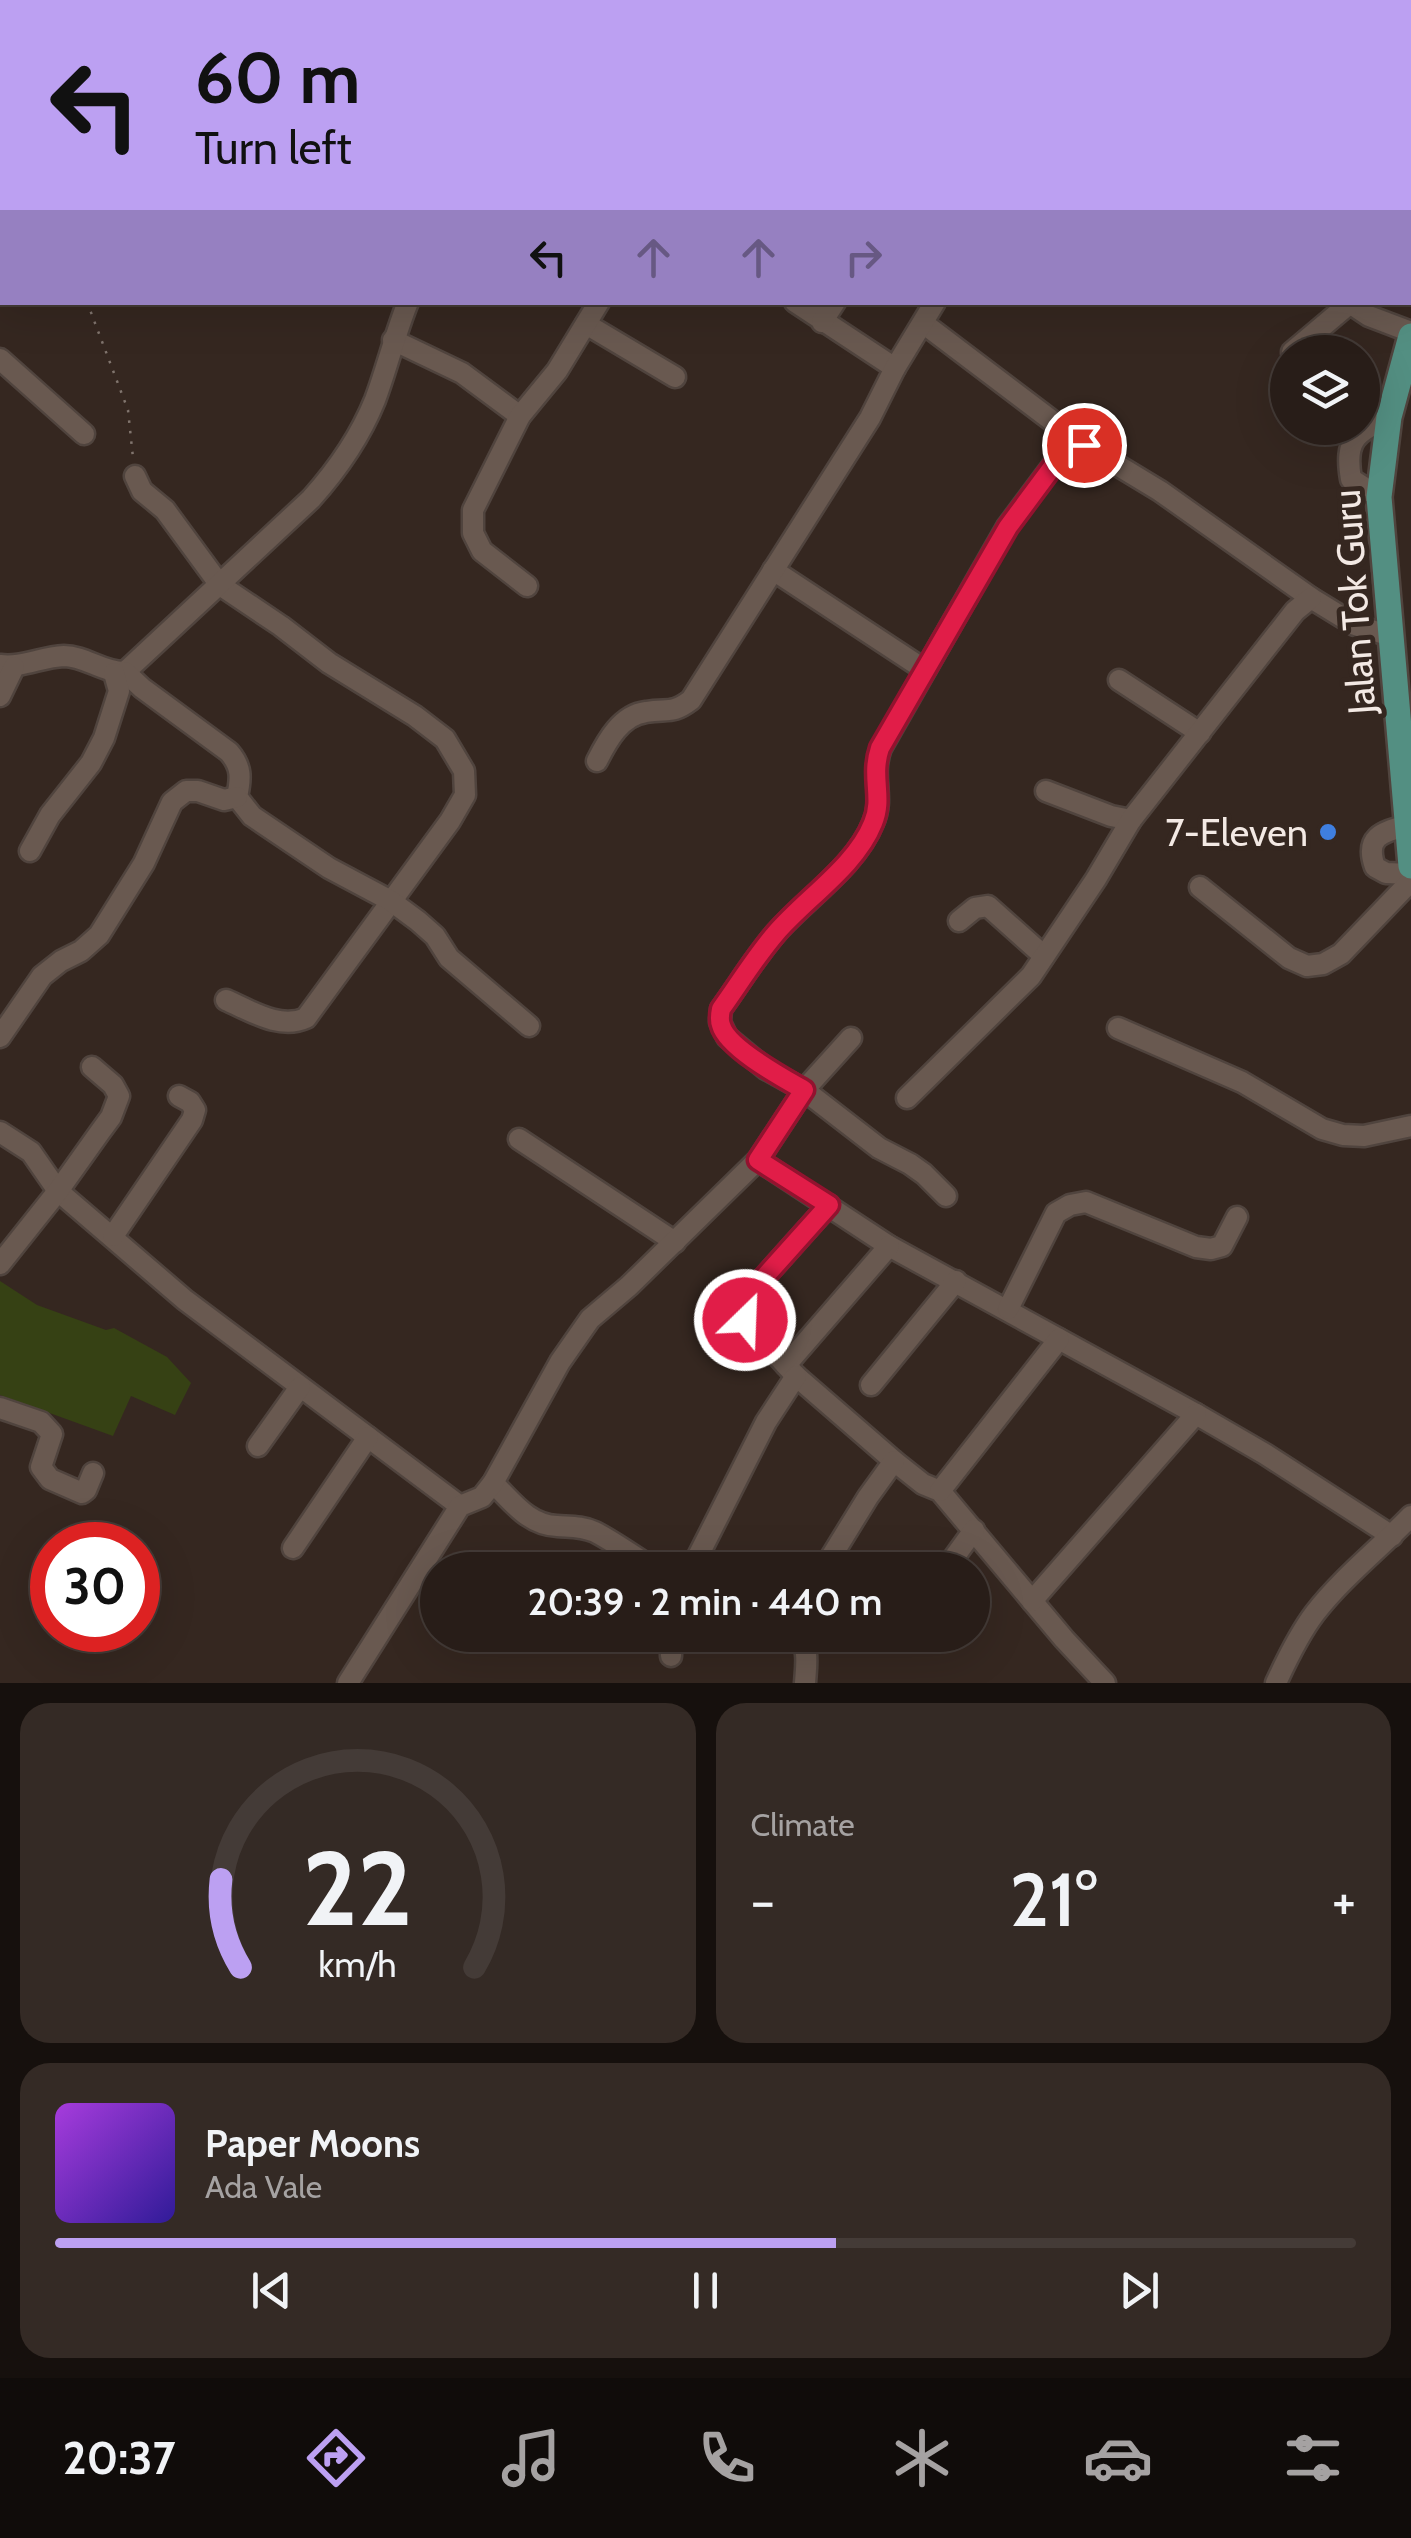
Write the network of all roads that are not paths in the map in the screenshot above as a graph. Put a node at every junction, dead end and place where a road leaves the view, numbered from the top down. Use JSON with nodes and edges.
{"nodes":[{"id":1,"x":407,"y":305,"type":"edge"},
{"id":2,"x":597,"y":305,"type":"edge"},
{"id":3,"x":799,"y":305,"type":"edge"},
{"id":4,"x":833,"y":305,"type":"edge"},
{"id":5,"x":934,"y":305,"type":"edge"},
{"id":6,"x":1346,"y":305,"type":"edge"},
{"id":7,"x":1351,"y":305,"type":"edge"},
{"id":8,"x":822,"y":322,"type":"junction"},
{"id":9,"x":922,"y":323,"type":"junction"},
{"id":10,"x":586,"y":324,"type":"junction"},
{"id":11,"x":1411,"y":334,"type":"edge"},
{"id":12,"x":1312,"y":335,"type":"edge"},
{"id":13,"x":393,"y":340,"type":"junction"},
{"id":14,"x":0,"y":359,"type":"edge"},
{"id":15,"x":895,"y":368,"type":"junction"},
{"id":16,"x":675,"y":377,"type":"dead end"},
{"id":17,"x":520,"y":416,"type":"junction"},
{"id":18,"x":84,"y":434,"type":"dead end"},
{"id":19,"x":1074,"y":438,"type":"junction"},
{"id":20,"x":135,"y":476,"type":"road end"},
{"id":21,"x":773,"y":570,"type":"junction"},
{"id":22,"x":220,"y":585,"type":"junction"},
{"id":23,"x":527,"y":586,"type":"dead end"},
{"id":24,"x":1310,"y":598,"type":"junction"},
{"id":25,"x":1391,"y":636,"type":"junction"},
{"id":26,"x":7,"y":666,"type":"edge"},
{"id":27,"x":925,"y":670,"type":"junction"},
{"id":28,"x":120,"y":672,"type":"junction"},
{"id":29,"x":1119,"y":680,"type":"dead end"},
{"id":30,"x":0,"y":696,"type":"edge"},
{"id":31,"x":1200,"y":733,"type":"junction"},
{"id":32,"x":597,"y":761,"type":"dead end"},
{"id":33,"x":1046,"y":792,"type":"dead end"},
{"id":34,"x":237,"y":797,"type":"junction"},
{"id":35,"x":1408,"y":818,"type":"edge"},
{"id":36,"x":1131,"y":820,"type":"junction"},
{"id":37,"x":30,"y":852,"type":"dead end"},
{"id":38,"x":1411,"y":866,"type":"edge"},
{"id":39,"x":1411,"y":878,"type":"edge"},
{"id":40,"x":1200,"y":887,"type":"dead end"},
{"id":41,"x":390,"y":901,"type":"junction"},
{"id":42,"x":960,"y":921,"type":"dead end"},
{"id":43,"x":1044,"y":956,"type":"junction"},
{"id":44,"x":226,"y":1000,"type":"dead end"},
{"id":45,"x":529,"y":1026,"type":"dead end"},
{"id":46,"x":1118,"y":1028,"type":"dead end"},
{"id":47,"x":0,"y":1037,"type":"edge"},
{"id":48,"x":851,"y":1038,"type":"dead end"},
{"id":49,"x":92,"y":1067,"type":"dead end"},
{"id":50,"x":804,"y":1090,"type":"junction"},
{"id":51,"x":178,"y":1096,"type":"dead end"},
{"id":52,"x":907,"y":1098,"type":"dead end"},
{"id":53,"x":1411,"y":1126,"type":"edge"},
{"id":54,"x":0,"y":1132,"type":"edge"},
{"id":55,"x":519,"y":1139,"type":"dead end"},
{"id":56,"x":758,"y":1160,"type":"junction"},
{"id":57,"x":58,"y":1191,"type":"junction"},
{"id":58,"x":946,"y":1196,"type":"dead end"},
{"id":59,"x":829,"y":1205,"type":"junction"},
{"id":60,"x":1237,"y":1216,"type":"dead end"},
{"id":61,"x":113,"y":1236,"type":"junction"},
{"id":62,"x":676,"y":1242,"type":"junction"},
{"id":63,"x":889,"y":1246,"type":"junction"},
{"id":64,"x":0,"y":1264,"type":"edge"},
{"id":65,"x":956,"y":1281,"type":"junction"},
{"id":66,"x":1008,"y":1309,"type":"junction"},
{"id":67,"x":1058,"y":1338,"type":"junction"},
{"id":68,"x":791,"y":1370,"type":"junction"},
{"id":69,"x":871,"y":1385,"type":"dead end"},
{"id":70,"x":300,"y":1387,"type":"junction"},
{"id":71,"x":0,"y":1408,"type":"edge"},
{"id":72,"x":1196,"y":1414,"type":"junction"},
{"id":73,"x":368,"y":1437,"type":"junction"},
{"id":74,"x":258,"y":1446,"type":"dead end"},
{"id":75,"x":894,"y":1461,"type":"junction"},
{"id":76,"x":94,"y":1473,"type":"dead end"},
{"id":77,"x":493,"y":1482,"type":"junction"},
{"id":78,"x":940,"y":1491,"type":"junction"},
{"id":79,"x":460,"y":1506,"type":"junction"},
{"id":80,"x":1411,"y":1516,"type":"edge"},
{"id":81,"x":974,"y":1530,"type":"junction"},
{"id":82,"x":1392,"y":1536,"type":"junction"},
{"id":83,"x":293,"y":1548,"type":"dead end"},
{"id":84,"x":627,"y":1552,"type":"edge"},
{"id":85,"x":704,"y":1552,"type":"edge"},
{"id":86,"x":833,"y":1552,"type":"edge"},
{"id":87,"x":958,"y":1552,"type":"edge"},
{"id":88,"x":1032,"y":1601,"type":"junction"},
{"id":89,"x":806,"y":1652,"type":"edge"},
{"id":90,"x":348,"y":1683,"type":"edge"},
{"id":91,"x":805,"y":1683,"type":"edge"},
{"id":92,"x":1105,"y":1683,"type":"edge"},
{"id":93,"x":1276,"y":1683,"type":"edge"}],
"edges":[{"from":1,"to":13,"type":"street"},
{"from":2,"to":10,"type":"street"},
{"from":3,"to":8,"type":"street"},
{"from":4,"to":8,"type":"street"},
{"from":5,"to":9,"type":"street"},
{"from":6,"to":12,"type":"street"},
{"from":7,"to":11,"type":"street"},
{"from":8,"to":15,"type":"street"},
{"from":9,"to":15,"type":"street"},
{"from":9,"to":19,"type":"street"},
{"from":10,"to":16,"type":"street"},
{"from":10,"to":17,"type":"street"},
{"from":11,"to":25,"type":"main road","name":"Jalan Tok Guru"},
{"from":13,"to":17,"type":"street"},
{"from":13,"to":22,"type":"street"},
{"from":14,"to":18,"type":"street"},
{"from":15,"to":21,"type":"street"},
{"from":17,"to":23,"type":"street"},
{"from":19,"to":24,"type":"street"},
{"from":19,"to":27,"type":"street"},
{"from":20,"to":22,"type":"street"},
{"from":21,"to":27,"type":"street"},
{"from":21,"to":32,"type":"street"},
{"from":22,"to":28,"type":"street"},
{"from":22,"to":41,"type":"street"},
{"from":24,"to":25,"type":"street"},
{"from":24,"to":31,"type":"street"},
{"from":25,"to":35,"type":"main road","name":"Jalan Tok Guru"},
{"from":26,"to":28,"type":"street"},
{"from":26,"to":30,"type":"street"},
{"from":27,"to":50,"type":"street"},
{"from":28,"to":34,"type":"street"},
{"from":28,"to":37,"type":"street"},
{"from":29,"to":31,"type":"street"},
{"from":31,"to":36,"type":"street"},
{"from":33,"to":36,"type":"street"},
{"from":34,"to":41,"type":"street"},
{"from":34,"to":47,"type":"street"},
{"from":35,"to":38,"type":"main road","name":"Jalan Tok Guru"},
{"from":35,"to":39,"type":"street"},
{"from":36,"to":43,"type":"street"},
{"from":39,"to":40,"type":"street"},
{"from":41,"to":44,"type":"street"},
{"from":41,"to":45,"type":"street"},
{"from":42,"to":43,"type":"street"},
{"from":43,"to":52,"type":"street"},
{"from":46,"to":53,"type":"street"},
{"from":48,"to":50,"type":"street"},
{"from":49,"to":57,"type":"street"},
{"from":50,"to":56,"type":"street"},
{"from":50,"to":58,"type":"street"},
{"from":51,"to":61,"type":"street"},
{"from":54,"to":57,"type":"street"},
{"from":55,"to":62,"type":"street"},
{"from":56,"to":59,"type":"street"},
{"from":56,"to":62,"type":"street"},
{"from":57,"to":61,"type":"street"},
{"from":57,"to":64,"type":"street"},
{"from":59,"to":63,"type":"street"},
{"from":59,"to":68,"type":"street"},
{"from":60,"to":66,"type":"street"},
{"from":61,"to":70,"type":"street"},
{"from":62,"to":77,"type":"street"},
{"from":63,"to":65,"type":"street"},
{"from":63,"to":68,"type":"street"},
{"from":65,"to":66,"type":"street"},
{"from":65,"to":69,"type":"street"},
{"from":66,"to":67,"type":"street"},
{"from":67,"to":72,"type":"street"},
{"from":67,"to":78,"type":"street"},
{"from":68,"to":75,"type":"street"},
{"from":68,"to":85,"type":"street"},
{"from":70,"to":73,"type":"street"},
{"from":70,"to":74,"type":"street"},
{"from":71,"to":76,"type":"street"},
{"from":72,"to":82,"type":"street"},
{"from":72,"to":88,"type":"street"},
{"from":73,"to":79,"type":"street"},
{"from":73,"to":83,"type":"street"},
{"from":75,"to":78,"type":"street"},
{"from":75,"to":86,"type":"street"},
{"from":77,"to":79,"type":"street"},
{"from":77,"to":84,"type":"street"},
{"from":78,"to":81,"type":"street"},
{"from":79,"to":90,"type":"street"},
{"from":80,"to":82,"type":"street"},
{"from":81,"to":87,"type":"street"},
{"from":81,"to":88,"type":"street"},
{"from":82,"to":93,"type":"street"},
{"from":88,"to":92,"type":"street"},
{"from":89,"to":91,"type":"street"}]}
